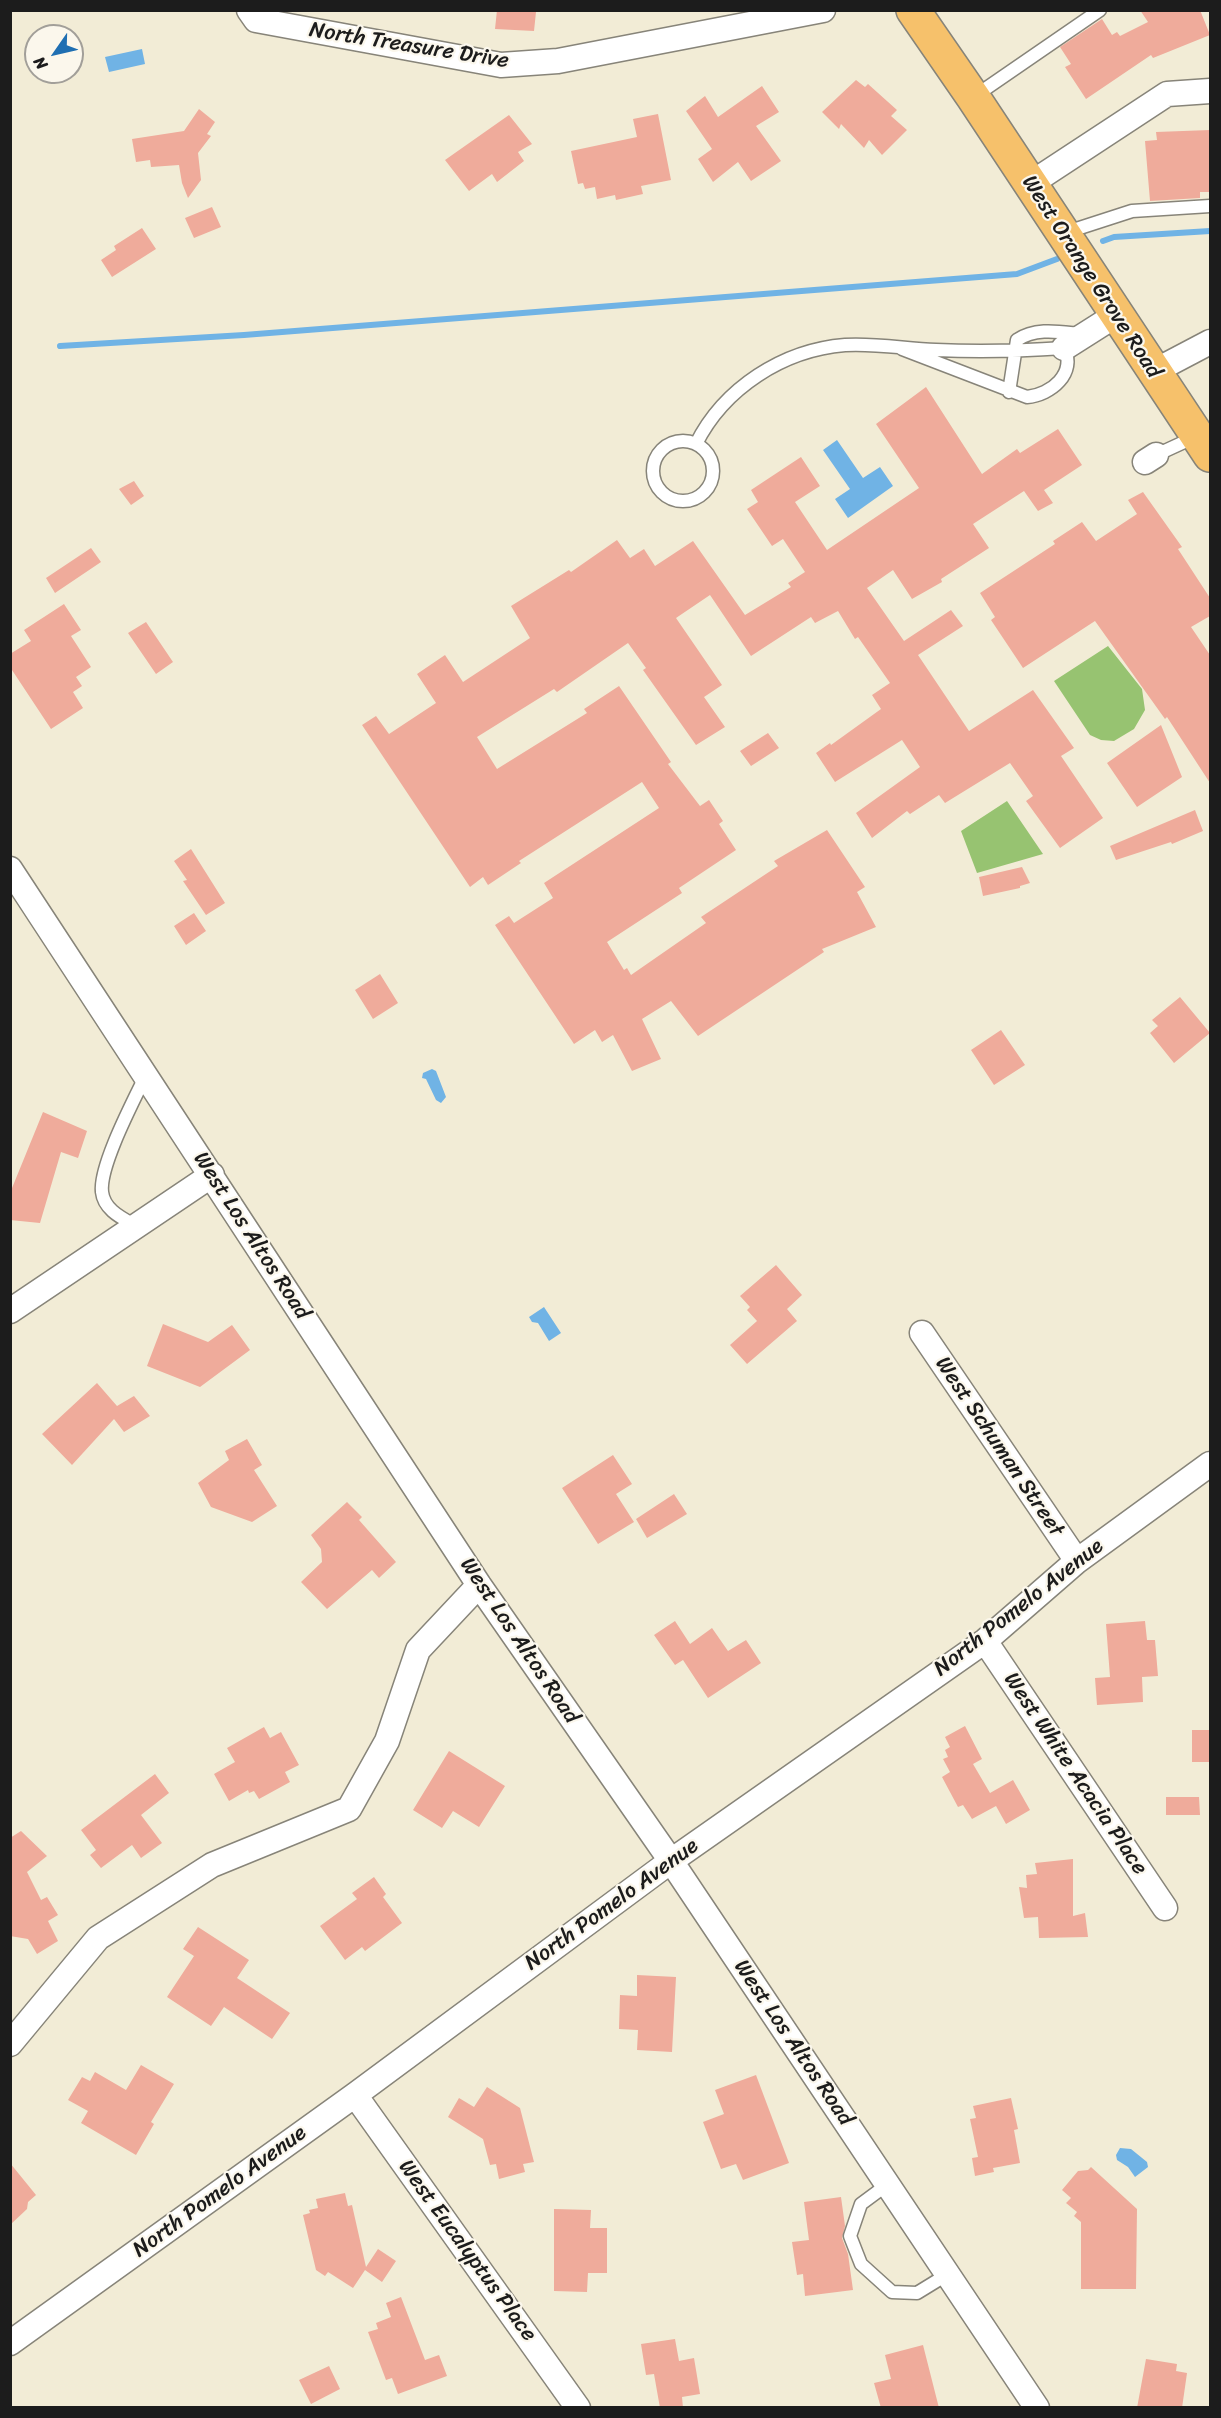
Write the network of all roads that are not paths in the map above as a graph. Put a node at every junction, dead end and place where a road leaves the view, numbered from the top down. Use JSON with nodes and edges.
{"nodes":[{"id":1,"x":249,"y":10,"type":"edge"},
{"id":2,"x":823,"y":10,"type":"edge"},
{"id":3,"x":913,"y":10,"type":"edge"},
{"id":4,"x":935,"y":10,"type":"edge"},
{"id":5,"x":1100,"y":10,"type":"edge"},
{"id":6,"x":1210,"y":91,"type":"edge"},
{"id":7,"x":973,"y":97,"type":"junction"},
{"id":8,"x":1030,"y":184,"type":"junction"},
{"id":9,"x":1210,"y":206,"type":"edge"},
{"id":10,"x":1063,"y":234,"type":"junction"},
{"id":11,"x":1116,"y":315,"type":"junction"},
{"id":12,"x":1086,"y":334,"type":"junction"},
{"id":13,"x":1210,"y":342,"type":"edge"},
{"id":14,"x":1064,"y":348,"type":"junction"},
{"id":15,"x":902,"y":349,"type":"junction"},
{"id":16,"x":1014,"y":351,"type":"junction"},
{"id":17,"x":1153,"y":372,"type":"junction"},
{"id":18,"x":1009,"y":392,"type":"junction"},
{"id":19,"x":696,"y":444,"type":"junction"},
{"id":20,"x":1204,"y":446,"type":"edge"},
{"id":21,"x":1151,"y":458,"type":"dead end"},
{"id":22,"x":10,"y":869,"type":"edge"},
{"id":23,"x":146,"y":1075,"type":"junction"},
{"id":24,"x":212,"y":1175,"type":"junction"},
{"id":25,"x":136,"y":1226,"type":"junction"},
{"id":26,"x":10,"y":1311,"type":"edge"},
{"id":27,"x":922,"y":1333,"type":"dead end"},
{"id":28,"x":1210,"y":1464,"type":"edge"},
{"id":29,"x":1077,"y":1561,"type":"junction"},
{"id":30,"x":479,"y":1586,"type":"junction"},
{"id":31,"x":985,"y":1641,"type":"junction"},
{"id":32,"x":671,"y":1861,"type":"junction"},
{"id":33,"x":1166,"y":1908,"type":"dead end"},
{"id":34,"x":10,"y":2044,"type":"edge"},
{"id":35,"x":355,"y":2095,"type":"junction"},
{"id":36,"x":888,"y":2184,"type":"junction"},
{"id":37,"x":948,"y":2274,"type":"junction"},
{"id":38,"x":10,"y":2343,"type":"edge"},
{"id":39,"x":578,"y":2408,"type":"edge"},
{"id":40,"x":1036,"y":2408,"type":"edge"}],
"edges":[{"from":1,"to":2,"type":"street","name":"North Treasure Drive"},
{"from":3,"to":7,"type":"main road","name":"West Orange Grove Road"},
{"from":4,"to":7,"type":"main road","name":"West Orange Grove Road"},
{"from":5,"to":7,"type":"lane"},
{"from":6,"to":8,"type":"street"},
{"from":7,"to":8,"type":"main road","name":"West Orange Grove Road"},
{"from":8,"to":10,"type":"main road","name":"West Orange Grove Road"},
{"from":9,"to":10,"type":"lane"},
{"from":10,"to":11,"type":"main road","name":"West Orange Grove Road"},
{"from":11,"to":12,"type":"street"},
{"from":11,"to":17,"type":"main road","name":"West Orange Grove Road"},
{"from":12,"to":14,"type":"street"},
{"from":12,"to":16,"type":"lane"},
{"from":13,"to":17,"type":"street"},
{"from":14,"to":16,"type":"lane"},
{"from":14,"to":18,"type":"lane"},
{"from":15,"to":16,"type":"lane"},
{"from":15,"to":18,"type":"lane"},
{"from":15,"to":19,"type":"lane"},
{"from":16,"to":18,"type":"lane"},
{"from":17,"to":20,"type":"main road","name":"West Orange Grove Road"},
{"from":19,"to":19,"type":"lane"},
{"from":20,"to":21,"type":"lane"},
{"from":22,"to":23,"type":"street","name":"West Los Altos Road"},
{"from":23,"to":24,"type":"street","name":"West Los Altos Road"},
{"from":23,"to":25,"type":"lane"},
{"from":24,"to":25,"type":"street"},
{"from":24,"to":30,"type":"street","name":"West Los Altos Road"},
{"from":25,"to":26,"type":"street"},
{"from":27,"to":29,"type":"street","name":"West Schuman Street"},
{"from":28,"to":29,"type":"street","name":"North Pomelo Avenue"},
{"from":29,"to":31,"type":"street","name":"North Pomelo Avenue"},
{"from":30,"to":32,"type":"street","name":"West Los Altos Road"},
{"from":30,"to":34,"type":"street"},
{"from":31,"to":32,"type":"street","name":"North Pomelo Avenue"},
{"from":31,"to":33,"type":"street","name":"West White Acacia Place"},
{"from":32,"to":35,"type":"street","name":"North Pomelo Avenue"},
{"from":32,"to":36,"type":"street","name":"West Los Altos Road"},
{"from":35,"to":38,"type":"street","name":"North Pomelo Avenue"},
{"from":35,"to":39,"type":"street","name":"West Eucalyptus Place"},
{"from":36,"to":37,"type":"street","name":"West Los Altos Road"},
{"from":36,"to":37,"type":"lane"},
{"from":37,"to":40,"type":"street","name":"West Los Altos Road"}]}
